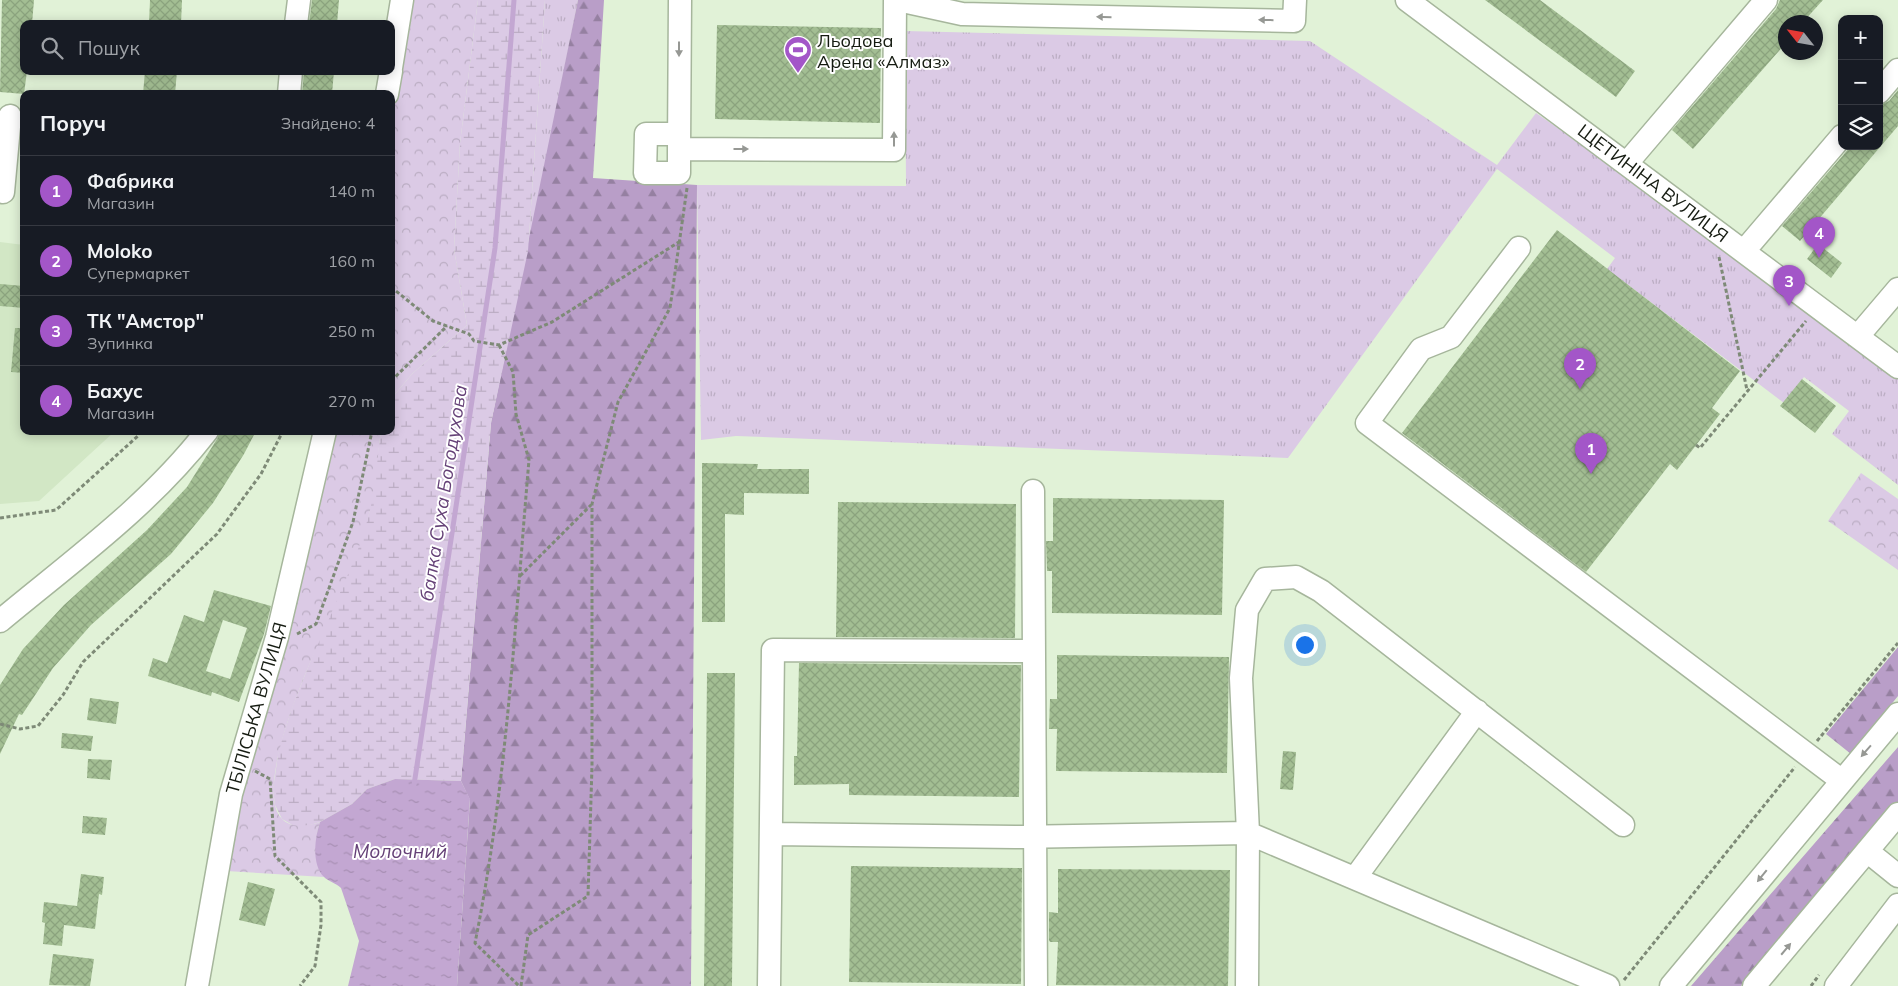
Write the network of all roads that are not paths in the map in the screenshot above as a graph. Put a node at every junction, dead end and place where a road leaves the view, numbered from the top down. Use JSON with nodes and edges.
{"nodes":[{"id":1,"x":299,"y":0,"type":"edge"},
{"id":2,"x":402,"y":0,"type":"edge"},
{"id":3,"x":680,"y":0,"type":"edge"},
{"id":4,"x":897,"y":0,"type":"edge"},
{"id":5,"x":1058,"y":0,"type":"edge"},
{"id":6,"x":1295,"y":0,"type":"edge"},
{"id":7,"x":1407,"y":0,"type":"edge"},
{"id":8,"x":1766,"y":0,"type":"edge"},
{"id":9,"x":1005,"y":8,"type":"edge"},
{"id":10,"x":296,"y":20,"type":"edge"},
{"id":11,"x":395,"y":44,"type":"edge"},
{"id":12,"x":1898,"y":70,"type":"edge"},
{"id":13,"x":291,"y":75,"type":"edge"},
{"id":14,"x":390,"y":75,"type":"edge"},
{"id":15,"x":1883,"y":87,"type":"edge"},
{"id":16,"x":289,"y":90,"type":"edge"},
{"id":17,"x":388,"y":90,"type":"edge"},
{"id":18,"x":11,"y":116,"type":"edge"},
{"id":19,"x":1838,"y":141,"type":"edge"},
{"id":20,"x":1626,"y":163,"type":"junction"},
{"id":21,"x":9,"y":193,"type":"edge"},
{"id":22,"x":1519,"y":248,"type":"dead end"},
{"id":23,"x":1744,"y":251,"type":"junction"},
{"id":24,"x":1898,"y":289,"type":"edge"},
{"id":25,"x":1858,"y":336,"type":"junction"},
{"id":26,"x":1898,"y":367,"type":"edge"},
{"id":27,"x":204,"y":435,"type":"edge"},
{"id":28,"x":324,"y":435,"type":"edge"},
{"id":29,"x":1033,"y":492,"type":"dead end"},
{"id":30,"x":0,"y":620,"type":"edge"},
{"id":31,"x":1034,"y":651,"type":"junction"},
{"id":32,"x":1477,"y":711,"type":"junction"},
{"id":33,"x":1898,"y":714,"type":"edge"},
{"id":34,"x":1841,"y":780,"type":"junction"},
{"id":35,"x":1898,"y":814,"type":"edge"},
{"id":36,"x":1623,"y":825,"type":"dead end"},
{"id":37,"x":1248,"y":833,"type":"junction"},
{"id":38,"x":772,"y":834,"type":"junction"},
{"id":39,"x":1035,"y":837,"type":"junction"},
{"id":40,"x":1867,"y":851,"type":"junction"},
{"id":41,"x":1898,"y":876,"type":"edge"},
{"id":42,"x":1355,"y":878,"type":"junction"},
{"id":43,"x":1898,"y":905,"type":"edge"},
{"id":44,"x":197,"y":986,"type":"edge"},
{"id":45,"x":769,"y":986,"type":"edge"},
{"id":46,"x":1036,"y":986,"type":"edge"},
{"id":47,"x":1247,"y":986,"type":"edge"},
{"id":48,"x":1608,"y":986,"type":"edge"},
{"id":49,"x":1671,"y":986,"type":"edge"},
{"id":50,"x":1754,"y":986,"type":"edge"},
{"id":51,"x":1836,"y":986,"type":"edge"}],
"edges":[{"from":1,"to":10,"type":"street"},
{"from":2,"to":11,"type":"street"},
{"from":3,"to":4,"type":"street","one_way":true},
{"from":4,"to":9,"type":"street"},
{"from":5,"to":9,"type":"street"},
{"from":6,"to":9,"type":"street","one_way":true},
{"from":7,"to":20,"type":"street","name":"ЩЕТИНІНА ВУЛИЦЯ"},
{"from":8,"to":20,"type":"street"},
{"from":12,"to":15,"type":"street"},
{"from":13,"to":16,"type":"street"},
{"from":14,"to":17,"type":"street"},
{"from":18,"to":21,"type":"street"},
{"from":19,"to":23,"type":"street"},
{"from":20,"to":23,"type":"street","name":"ЩЕТИНІНА ВУЛИЦЯ"},
{"from":22,"to":34,"type":"street"},
{"from":23,"to":25,"type":"street","name":"ЩЕТИНІНА ВУЛИЦЯ"},
{"from":24,"to":25,"type":"street"},
{"from":25,"to":26,"type":"street","name":"ЩЕТИНІНА ВУЛИЦЯ"},
{"from":27,"to":30,"type":"street"},
{"from":28,"to":44,"type":"street","name":"ТБІЛІСЬКА ВУЛИЦЯ"},
{"from":29,"to":31,"type":"street"},
{"from":31,"to":38,"type":"street"},
{"from":31,"to":39,"type":"street"},
{"from":32,"to":36,"type":"street"},
{"from":32,"to":37,"type":"street"},
{"from":32,"to":42,"type":"street"},
{"from":33,"to":34,"type":"street","one_way":true},
{"from":34,"to":49,"type":"street","one_way":true},
{"from":35,"to":40,"type":"street"},
{"from":37,"to":39,"type":"street"},
{"from":37,"to":42,"type":"street"},
{"from":37,"to":47,"type":"street"},
{"from":38,"to":39,"type":"street"},
{"from":38,"to":45,"type":"street"},
{"from":39,"to":46,"type":"street"},
{"from":40,"to":41,"type":"street"},
{"from":50,"to":40,"type":"street","one_way":true},
{"from":42,"to":48,"type":"street"},
{"from":43,"to":51,"type":"street"}]}
